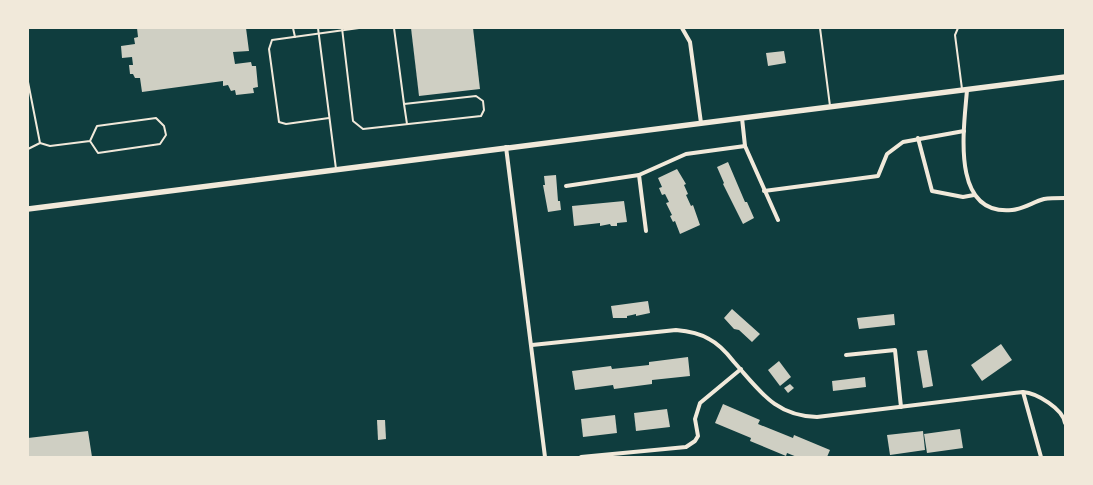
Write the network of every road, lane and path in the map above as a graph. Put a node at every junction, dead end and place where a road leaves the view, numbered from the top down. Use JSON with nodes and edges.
{"nodes":[{"id":1,"x":293,"y":28,"type":"edge"},
{"id":2,"x":318,"y":28,"type":"edge"},
{"id":3,"x":359,"y":28,"type":"edge"},
{"id":4,"x":394,"y":28,"type":"edge"},
{"id":5,"x":682,"y":28,"type":"edge"},
{"id":6,"x":820,"y":28,"type":"edge"},
{"id":7,"x":958,"y":28,"type":"edge"},
{"id":8,"x":342,"y":29,"type":"edge"},
{"id":9,"x":318,"y":34,"type":"junction"},
{"id":10,"x":294,"y":37,"type":"junction"},
{"id":11,"x":1065,"y":77,"type":"edge"},
{"id":12,"x":28,"y":82,"type":"edge"},
{"id":13,"x":965,"y":90,"type":"junction"},
{"id":14,"x":404,"y":104,"type":"junction"},
{"id":15,"x":831,"y":107,"type":"junction"},
{"id":16,"x":329,"y":118,"type":"junction"},
{"id":17,"x":742,"y":118,"type":"junction"},
{"id":18,"x":701,"y":123,"type":"junction"},
{"id":19,"x":407,"y":124,"type":"junction"},
{"id":20,"x":964,"y":131,"type":"junction"},
{"id":21,"x":918,"y":138,"type":"junction"},
{"id":22,"x":90,"y":141,"type":"junction"},
{"id":23,"x":40,"y":142,"type":"junction"},
{"id":24,"x":745,"y":146,"type":"junction"},
{"id":25,"x":506,"y":147,"type":"junction"},
{"id":26,"x":28,"y":149,"type":"edge"},
{"id":27,"x":336,"y":169,"type":"junction"},
{"id":28,"x":639,"y":175,"type":"junction"},
{"id":29,"x":566,"y":186,"type":"dead end"},
{"id":30,"x":764,"y":191,"type":"junction"},
{"id":31,"x":974,"y":195,"type":"junction"},
{"id":32,"x":1065,"y":198,"type":"edge"},
{"id":33,"x":28,"y":209,"type":"edge"},
{"id":34,"x":778,"y":220,"type":"dead end"},
{"id":35,"x":646,"y":231,"type":"dead end"},
{"id":36,"x":532,"y":345,"type":"junction"},
{"id":37,"x":846,"y":355,"type":"dead end"},
{"id":38,"x":741,"y":369,"type":"junction"},
{"id":39,"x":1023,"y":392,"type":"junction"},
{"id":40,"x":901,"y":407,"type":"junction"},
{"id":41,"x":1065,"y":424,"type":"edge"},
{"id":42,"x":545,"y":457,"type":"edge"},
{"id":43,"x":581,"y":457,"type":"edge"},
{"id":44,"x":1041,"y":457,"type":"edge"}],
"edges":[{"from":1,"to":10,"type":"lane"},
{"from":2,"to":9,"type":"lane"},
{"from":3,"to":8,"type":"lane"},
{"from":4,"to":14,"type":"lane"},
{"from":5,"to":18,"type":"street"},
{"from":6,"to":15,"type":"lane"},
{"from":7,"to":13,"type":"lane"},
{"from":8,"to":9,"type":"lane"},
{"from":8,"to":19,"type":"lane"},
{"from":9,"to":10,"type":"lane"},
{"from":9,"to":16,"type":"lane"},
{"from":10,"to":16,"type":"lane"},
{"from":11,"to":13,"type":"street"},
{"from":12,"to":23,"type":"lane"},
{"from":13,"to":15,"type":"street"},
{"from":13,"to":20,"type":"street"},
{"from":14,"to":19,"type":"lane"},
{"from":14,"to":19,"type":"lane"},
{"from":15,"to":17,"type":"street"},
{"from":16,"to":27,"type":"lane"},
{"from":17,"to":18,"type":"street"},
{"from":17,"to":24,"type":"street"},
{"from":18,"to":25,"type":"street"},
{"from":20,"to":21,"type":"street"},
{"from":20,"to":31,"type":"street"},
{"from":21,"to":30,"type":"street"},
{"from":21,"to":31,"type":"street"},
{"from":22,"to":22,"type":"lane"},
{"from":22,"to":23,"type":"lane"},
{"from":23,"to":26,"type":"lane"},
{"from":24,"to":28,"type":"street"},
{"from":24,"to":30,"type":"street"},
{"from":25,"to":27,"type":"street"},
{"from":25,"to":36,"type":"street"},
{"from":27,"to":33,"type":"street"},
{"from":28,"to":29,"type":"street"},
{"from":28,"to":35,"type":"street"},
{"from":30,"to":34,"type":"street"},
{"from":31,"to":32,"type":"street"},
{"from":36,"to":38,"type":"street"},
{"from":36,"to":42,"type":"street"},
{"from":37,"to":40,"type":"street"},
{"from":38,"to":40,"type":"street"},
{"from":38,"to":43,"type":"street"},
{"from":39,"to":40,"type":"street"},
{"from":39,"to":41,"type":"street"},
{"from":39,"to":44,"type":"street"}]}
